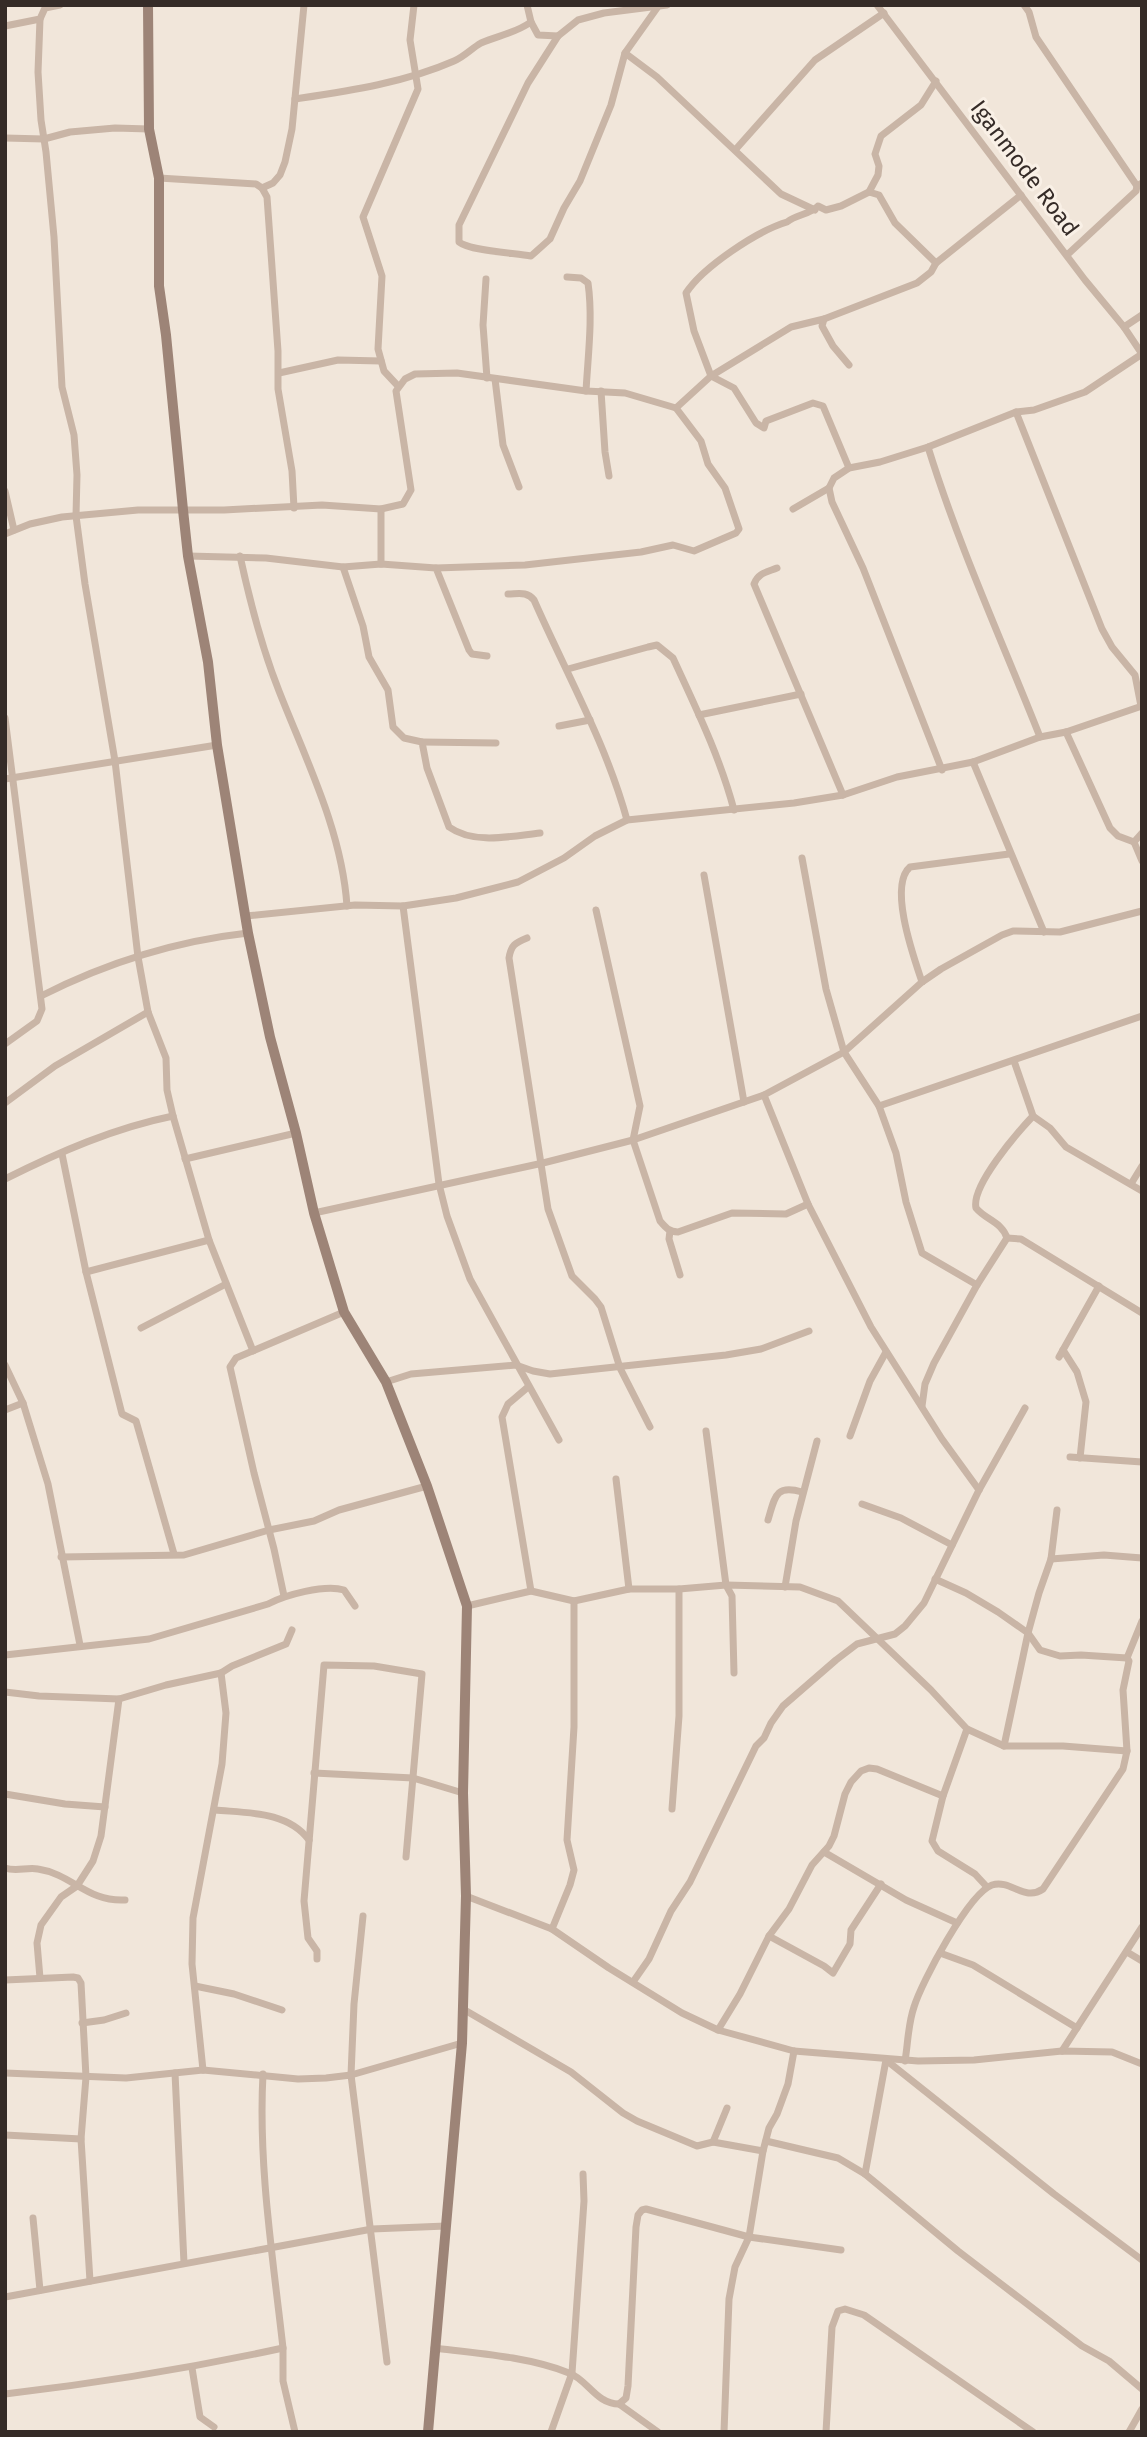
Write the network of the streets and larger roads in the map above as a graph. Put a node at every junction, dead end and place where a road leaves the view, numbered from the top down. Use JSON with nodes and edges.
{"nodes":[{"id":1,"x":60,"y":5,"type":"edge"},
{"id":2,"x":148,"y":5,"type":"edge"},
{"id":3,"x":304,"y":5,"type":"edge"},
{"id":4,"x":414,"y":5,"type":"edge"},
{"id":5,"x":527,"y":5,"type":"edge"},
{"id":6,"x":667,"y":5,"type":"edge"},
{"id":7,"x":877,"y":5,"type":"edge"},
{"id":8,"x":1024,"y":5,"type":"edge"},
{"id":9,"x":656,"y":6,"type":"edge"},
{"id":10,"x":44,"y":7,"type":"edge"},
{"id":11,"x":884,"y":13,"type":"junction"},
{"id":12,"x":40,"y":19,"type":"junction"},
{"id":13,"x":531,"y":22,"type":"junction"},
{"id":14,"x":5,"y":26,"type":"edge"},
{"id":15,"x":558,"y":36,"type":"junction"},
{"id":16,"x":625,"y":53,"type":"junction"},
{"id":17,"x":416,"y":74,"type":"junction"},
{"id":18,"x":936,"y":81,"type":"junction"},
{"id":19,"x":295,"y":99,"type":"junction"},
{"id":20,"x":149,"y":129,"type":"junction"},
{"id":21,"x":5,"y":138,"type":"edge"},
{"id":22,"x":44,"y":139,"type":"junction"},
{"id":23,"x":736,"y":149,"type":"junction"},
{"id":24,"x":159,"y":178,"type":"junction"},
{"id":25,"x":1140,"y":185,"type":"edge"},
{"id":26,"x":262,"y":188,"type":"junction"},
{"id":27,"x":869,"y":192,"type":"junction"},
{"id":28,"x":1021,"y":195,"type":"junction"},
{"id":29,"x":815,"y":210,"type":"junction"},
{"id":30,"x":1067,"y":255,"type":"junction"},
{"id":31,"x":936,"y":263,"type":"junction"},
{"id":32,"x":567,"y":277,"type":"dead end"},
{"id":33,"x":486,"y":279,"type":"dead end"},
{"id":34,"x":1142,"y":315,"type":"edge"},
{"id":35,"x":824,"y":319,"type":"junction"},
{"id":36,"x":1124,"y":327,"type":"junction"},
{"id":37,"x":1142,"y":354,"type":"edge"},
{"id":38,"x":381,"y":361,"type":"junction"},
{"id":39,"x":849,"y":365,"type":"dead end"},
{"id":40,"x":279,"y":373,"type":"junction"},
{"id":41,"x":711,"y":376,"type":"junction"},
{"id":42,"x":491,"y":379,"type":"junction"},
{"id":43,"x":398,"y":386,"type":"junction"},
{"id":44,"x":586,"y":391,"type":"junction"},
{"id":45,"x":601,"y":391,"type":"junction"},
{"id":46,"x":676,"y":408,"type":"junction"},
{"id":47,"x":1016,"y":412,"type":"junction"},
{"id":48,"x":928,"y":447,"type":"junction"},
{"id":49,"x":849,"y":468,"type":"junction"},
{"id":50,"x":609,"y":476,"type":"dead end"},
{"id":51,"x":519,"y":487,"type":"dead end"},
{"id":52,"x":829,"y":488,"type":"junction"},
{"id":53,"x":5,"y":491,"type":"edge"},
{"id":54,"x":294,"y":508,"type":"junction"},
{"id":55,"x":381,"y":509,"type":"junction"},
{"id":56,"x":793,"y":509,"type":"dead end"},
{"id":57,"x":183,"y":510,"type":"junction"},
{"id":58,"x":76,"y":516,"type":"junction"},
{"id":59,"x":14,"y":530,"type":"junction"},
{"id":60,"x":5,"y":534,"type":"edge"},
{"id":61,"x":188,"y":556,"type":"junction"},
{"id":62,"x":240,"y":556,"type":"junction"},
{"id":63,"x":382,"y":564,"type":"junction"},
{"id":64,"x":343,"y":567,"type":"junction"},
{"id":65,"x":436,"y":568,"type":"junction"},
{"id":66,"x":777,"y":568,"type":"dead end"},
{"id":67,"x":508,"y":594,"type":"dead end"},
{"id":68,"x":487,"y":656,"type":"dead end"},
{"id":69,"x":568,"y":669,"type":"junction"},
{"id":70,"x":801,"y":694,"type":"junction"},
{"id":71,"x":1142,"y":706,"type":"edge"},
{"id":72,"x":699,"y":715,"type":"junction"},
{"id":73,"x":5,"y":718,"type":"edge"},
{"id":74,"x":590,"y":720,"type":"junction"},
{"id":75,"x":559,"y":726,"type":"dead end"},
{"id":76,"x":1066,"y":732,"type":"junction"},
{"id":77,"x":1040,"y":737,"type":"junction"},
{"id":78,"x":422,"y":742,"type":"junction"},
{"id":79,"x":496,"y":743,"type":"dead end"},
{"id":80,"x":217,"y":745,"type":"junction"},
{"id":81,"x":115,"y":761,"type":"junction"},
{"id":82,"x":973,"y":762,"type":"junction"},
{"id":83,"x":942,"y":770,"type":"junction"},
{"id":84,"x":9,"y":778,"type":"edge"},
{"id":85,"x":843,"y":795,"type":"junction"},
{"id":86,"x":734,"y":810,"type":"junction"},
{"id":87,"x":627,"y":820,"type":"junction"},
{"id":88,"x":540,"y":833,"type":"dead end"},
{"id":89,"x":1142,"y":833,"type":"edge"},
{"id":90,"x":1134,"y":842,"type":"junction"},
{"id":91,"x":1009,"y":853,"type":"junction"},
{"id":92,"x":802,"y":858,"type":"dead end"},
{"id":93,"x":1142,"y":861,"type":"edge"},
{"id":94,"x":704,"y":875,"type":"dead end"},
{"id":95,"x":347,"y":906,"type":"junction"},
{"id":96,"x":403,"y":906,"type":"junction"},
{"id":97,"x":596,"y":911,"type":"dead end"},
{"id":98,"x":1142,"y":911,"type":"edge"},
{"id":99,"x":246,"y":916,"type":"junction"},
{"id":100,"x":1044,"y":932,"type":"junction"},
{"id":101,"x":248,"y":933,"type":"junction"},
{"id":102,"x":527,"y":938,"type":"dead end"},
{"id":103,"x":138,"y":957,"type":"junction"},
{"id":104,"x":922,"y":982,"type":"junction"},
{"id":105,"x":41,"y":996,"type":"junction"},
{"id":106,"x":148,"y":1012,"type":"junction"},
{"id":107,"x":1142,"y":1016,"type":"edge"},
{"id":108,"x":5,"y":1044,"type":"edge"},
{"id":109,"x":845,"y":1052,"type":"junction"},
{"id":110,"x":1014,"y":1061,"type":"junction"},
{"id":111,"x":764,"y":1095,"type":"junction"},
{"id":112,"x":744,"y":1102,"type":"junction"},
{"id":113,"x":5,"y":1103,"type":"edge"},
{"id":114,"x":879,"y":1106,"type":"junction"},
{"id":115,"x":173,"y":1116,"type":"junction"},
{"id":116,"x":1033,"y":1116,"type":"junction"},
{"id":117,"x":296,"y":1133,"type":"junction"},
{"id":118,"x":633,"y":1140,"type":"junction"},
{"id":119,"x":62,"y":1154,"type":"junction"},
{"id":120,"x":186,"y":1159,"type":"junction"},
{"id":121,"x":542,"y":1163,"type":"junction"},
{"id":122,"x":1142,"y":1166,"type":"edge"},
{"id":123,"x":5,"y":1179,"type":"edge"},
{"id":124,"x":439,"y":1184,"type":"junction"},
{"id":125,"x":1131,"y":1184,"type":"junction"},
{"id":126,"x":1142,"y":1191,"type":"edge"},
{"id":127,"x":808,"y":1204,"type":"junction"},
{"id":128,"x":314,"y":1213,"type":"junction"},
{"id":129,"x":670,"y":1231,"type":"junction"},
{"id":130,"x":1007,"y":1238,"type":"junction"},
{"id":131,"x":209,"y":1240,"type":"junction"},
{"id":132,"x":86,"y":1272,"type":"junction"},
{"id":133,"x":680,"y":1275,"type":"dead end"},
{"id":134,"x":226,"y":1284,"type":"junction"},
{"id":135,"x":977,"y":1285,"type":"junction"},
{"id":136,"x":1099,"y":1286,"type":"junction"},
{"id":137,"x":344,"y":1312,"type":"junction"},
{"id":138,"x":1142,"y":1313,"type":"edge"},
{"id":139,"x":141,"y":1328,"type":"dead end"},
{"id":140,"x":809,"y":1331,"type":"dead end"},
{"id":141,"x":253,"y":1350,"type":"junction"},
{"id":142,"x":886,"y":1352,"type":"junction"},
{"id":143,"x":516,"y":1365,"type":"junction"},
{"id":144,"x":5,"y":1366,"type":"edge"},
{"id":145,"x":620,"y":1368,"type":"junction"},
{"id":146,"x":386,"y":1382,"type":"junction"},
{"id":147,"x":528,"y":1387,"type":"junction"},
{"id":148,"x":23,"y":1403,"type":"junction"},
{"id":149,"x":922,"y":1406,"type":"junction"},
{"id":150,"x":1025,"y":1408,"type":"dead end"},
{"id":151,"x":5,"y":1410,"type":"edge"},
{"id":152,"x":650,"y":1427,"type":"dead end"},
{"id":153,"x":706,"y":1431,"type":"dead end"},
{"id":154,"x":850,"y":1436,"type":"dead end"},
{"id":155,"x":559,"y":1440,"type":"dead end"},
{"id":156,"x":817,"y":1441,"type":"dead end"},
{"id":157,"x":1070,"y":1457,"type":"dead end"},
{"id":158,"x":1080,"y":1458,"type":"junction"},
{"id":159,"x":1142,"y":1462,"type":"edge"},
{"id":160,"x":617,"y":1479,"type":"dead end"},
{"id":161,"x":426,"y":1486,"type":"junction"},
{"id":162,"x":979,"y":1490,"type":"junction"},
{"id":163,"x":802,"y":1492,"type":"junction"},
{"id":164,"x":862,"y":1504,"type":"dead end"},
{"id":165,"x":1057,"y":1510,"type":"dead end"},
{"id":166,"x":768,"y":1520,"type":"dead end"},
{"id":167,"x":269,"y":1530,"type":"junction"},
{"id":168,"x":952,"y":1545,"type":"junction"},
{"id":169,"x":174,"y":1553,"type":"junction"},
{"id":170,"x":61,"y":1557,"type":"junction"},
{"id":171,"x":1142,"y":1558,"type":"edge"},
{"id":172,"x":1051,"y":1559,"type":"junction"},
{"id":173,"x":934,"y":1579,"type":"junction"},
{"id":174,"x":726,"y":1585,"type":"junction"},
{"id":175,"x":785,"y":1587,"type":"junction"},
{"id":176,"x":629,"y":1589,"type":"junction"},
{"id":177,"x":679,"y":1589,"type":"junction"},
{"id":178,"x":531,"y":1591,"type":"junction"},
{"id":179,"x":284,"y":1596,"type":"junction"},
{"id":180,"x":574,"y":1601,"type":"junction"},
{"id":181,"x":355,"y":1606,"type":"dead end"},
{"id":182,"x":467,"y":1606,"type":"junction"},
{"id":183,"x":1142,"y":1621,"type":"edge"},
{"id":184,"x":292,"y":1630,"type":"dead end"},
{"id":185,"x":1028,"y":1633,"type":"junction"},
{"id":186,"x":877,"y":1638,"type":"junction"},
{"id":187,"x":80,"y":1645,"type":"junction"},
{"id":188,"x":5,"y":1655,"type":"edge"},
{"id":189,"x":1127,"y":1658,"type":"junction"},
{"id":190,"x":221,"y":1673,"type":"junction"},
{"id":191,"x":734,"y":1673,"type":"dead end"},
{"id":192,"x":5,"y":1692,"type":"edge"},
{"id":193,"x":119,"y":1699,"type":"junction"},
{"id":194,"x":967,"y":1730,"type":"junction"},
{"id":195,"x":1004,"y":1746,"type":"junction"},
{"id":196,"x":1128,"y":1751,"type":"junction"},
{"id":197,"x":314,"y":1773,"type":"junction"},
{"id":198,"x":413,"y":1778,"type":"junction"},
{"id":199,"x":463,"y":1793,"type":"junction"},
{"id":200,"x":5,"y":1794,"type":"edge"},
{"id":201,"x":943,"y":1796,"type":"junction"},
{"id":202,"x":105,"y":1807,"type":"junction"},
{"id":203,"x":672,"y":1809,"type":"dead end"},
{"id":204,"x":215,"y":1810,"type":"junction"},
{"id":205,"x":309,"y":1840,"type":"junction"},
{"id":206,"x":824,"y":1853,"type":"junction"},
{"id":207,"x":406,"y":1857,"type":"dead end"},
{"id":208,"x":5,"y":1868,"type":"edge"},
{"id":209,"x":881,"y":1884,"type":"junction"},
{"id":210,"x":77,"y":1886,"type":"junction"},
{"id":211,"x":987,"y":1888,"type":"junction"},
{"id":212,"x":466,"y":1896,"type":"junction"},
{"id":213,"x":125,"y":1900,"type":"dead end"},
{"id":214,"x":363,"y":1916,"type":"dead end"},
{"id":215,"x":957,"y":1923,"type":"junction"},
{"id":216,"x":1142,"y":1927,"type":"edge"},
{"id":217,"x":552,"y":1929,"type":"junction"},
{"id":218,"x":769,"y":1936,"type":"junction"},
{"id":219,"x":1127,"y":1952,"type":"junction"},
{"id":220,"x":940,"y":1953,"type":"junction"},
{"id":221,"x":317,"y":1959,"type":"dead end"},
{"id":222,"x":1142,"y":1961,"type":"edge"},
{"id":223,"x":40,"y":1978,"type":"junction"},
{"id":224,"x":5,"y":1980,"type":"edge"},
{"id":225,"x":633,"y":1982,"type":"junction"},
{"id":226,"x":195,"y":1986,"type":"junction"},
{"id":227,"x":463,"y":2008,"type":"junction"},
{"id":228,"x":282,"y":2010,"type":"dead end"},
{"id":229,"x":126,"y":2013,"type":"dead end"},
{"id":230,"x":82,"y":2023,"type":"junction"},
{"id":231,"x":1077,"y":2028,"type":"junction"},
{"id":232,"x":718,"y":2030,"type":"junction"},
{"id":233,"x":462,"y":2043,"type":"junction"},
{"id":234,"x":794,"y":2051,"type":"junction"},
{"id":235,"x":1062,"y":2051,"type":"junction"},
{"id":236,"x":886,"y":2060,"type":"junction"},
{"id":237,"x":905,"y":2061,"type":"junction"},
{"id":238,"x":1142,"y":2064,"type":"edge"},
{"id":239,"x":203,"y":2070,"type":"junction"},
{"id":240,"x":5,"y":2073,"type":"edge"},
{"id":241,"x":175,"y":2073,"type":"junction"},
{"id":242,"x":263,"y":2074,"type":"junction"},
{"id":243,"x":351,"y":2076,"type":"junction"},
{"id":244,"x":86,"y":2077,"type":"junction"},
{"id":245,"x":727,"y":2108,"type":"dead end"},
{"id":246,"x":5,"y":2135,"type":"edge"},
{"id":247,"x":81,"y":2139,"type":"junction"},
{"id":248,"x":766,"y":2141,"type":"junction"},
{"id":249,"x":713,"y":2142,"type":"junction"},
{"id":250,"x":763,"y":2151,"type":"junction"},
{"id":251,"x":583,"y":2174,"type":"dead end"},
{"id":252,"x":865,"y":2174,"type":"junction"},
{"id":253,"x":33,"y":2218,"type":"dead end"},
{"id":254,"x":446,"y":2226,"type":"junction"},
{"id":255,"x":372,"y":2229,"type":"junction"},
{"id":256,"x":750,"y":2237,"type":"junction"},
{"id":257,"x":272,"y":2249,"type":"junction"},
{"id":258,"x":841,"y":2250,"type":"dead end"},
{"id":259,"x":1142,"y":2260,"type":"edge"},
{"id":260,"x":184,"y":2263,"type":"junction"},
{"id":261,"x":90,"y":2281,"type":"junction"},
{"id":262,"x":40,"y":2290,"type":"junction"},
{"id":263,"x":5,"y":2297,"type":"edge"},
{"id":264,"x":283,"y":2348,"type":"junction"},
{"id":265,"x":434,"y":2348,"type":"junction"},
{"id":266,"x":387,"y":2362,"type":"dead end"},
{"id":267,"x":192,"y":2368,"type":"junction"},
{"id":268,"x":572,"y":2373,"type":"junction"},
{"id":269,"x":1142,"y":2389,"type":"edge"},
{"id":270,"x":5,"y":2394,"type":"edge"},
{"id":271,"x":619,"y":2404,"type":"junction"},
{"id":272,"x":1142,"y":2409,"type":"edge"},
{"id":273,"x":1142,"y":2424,"type":"edge"},
{"id":274,"x":214,"y":2427,"type":"dead end"},
{"id":275,"x":427,"y":2431,"type":"edge"},
{"id":276,"x":295,"y":2432,"type":"edge"},
{"id":277,"x":551,"y":2432,"type":"edge"},
{"id":278,"x":657,"y":2432,"type":"edge"},
{"id":279,"x":724,"y":2432,"type":"edge"},
{"id":280,"x":826,"y":2432,"type":"edge"},
{"id":281,"x":1033,"y":2432,"type":"edge"},
{"id":282,"x":1130,"y":2432,"type":"edge"}],
"edges":[{"from":1,"to":10,"type":"street"},
{"from":2,"to":20,"type":"street"},
{"from":3,"to":19,"type":"street"},
{"from":4,"to":17,"type":"street"},
{"from":5,"to":13,"type":"street"},
{"from":6,"to":9,"type":"street"},
{"from":7,"to":11,"type":"street","name":"Iganmode Road"},
{"from":8,"to":25,"type":"street"},
{"from":9,"to":15,"type":"street"},
{"from":9,"to":16,"type":"street"},
{"from":10,"to":12,"type":"street"},
{"from":11,"to":18,"type":"street","name":"Iganmode Road"},
{"from":11,"to":23,"type":"street"},
{"from":12,"to":14,"type":"street"},
{"from":12,"to":22,"type":"street"},
{"from":13,"to":15,"type":"street"},
{"from":13,"to":17,"type":"street"},
{"from":15,"to":16,"type":"street"},
{"from":16,"to":23,"type":"street"},
{"from":17,"to":19,"type":"street"},
{"from":17,"to":38,"type":"street"},
{"from":18,"to":27,"type":"street"},
{"from":18,"to":28,"type":"street","name":"Iganmode Road"},
{"from":19,"to":26,"type":"street"},
{"from":20,"to":22,"type":"street"},
{"from":20,"to":24,"type":"street"},
{"from":21,"to":22,"type":"street"},
{"from":22,"to":58,"type":"street"},
{"from":23,"to":29,"type":"street"},
{"from":24,"to":26,"type":"street"},
{"from":24,"to":57,"type":"street"},
{"from":25,"to":30,"type":"street"},
{"from":26,"to":40,"type":"street"},
{"from":27,"to":29,"type":"street"},
{"from":27,"to":31,"type":"street"},
{"from":28,"to":30,"type":"street","name":"Iganmode Road"},
{"from":28,"to":31,"type":"street"},
{"from":29,"to":41,"type":"street"},
{"from":30,"to":36,"type":"street","name":"Iganmode Road"},
{"from":31,"to":35,"type":"street"},
{"from":32,"to":44,"type":"street"},
{"from":33,"to":42,"type":"street"},
{"from":34,"to":36,"type":"street"},
{"from":35,"to":39,"type":"street"},
{"from":35,"to":41,"type":"street"},
{"from":36,"to":37,"type":"street","name":"Iganmode Road"},
{"from":37,"to":47,"type":"street"},
{"from":38,"to":40,"type":"street"},
{"from":38,"to":43,"type":"street"},
{"from":40,"to":54,"type":"street"},
{"from":41,"to":46,"type":"street"},
{"from":41,"to":49,"type":"street"},
{"from":42,"to":43,"type":"street"},
{"from":42,"to":44,"type":"street"},
{"from":42,"to":51,"type":"street"},
{"from":43,"to":55,"type":"street"},
{"from":44,"to":45,"type":"street"},
{"from":45,"to":46,"type":"street"},
{"from":45,"to":50,"type":"street"},
{"from":46,"to":65,"type":"street"},
{"from":47,"to":48,"type":"street"},
{"from":47,"to":71,"type":"street"},
{"from":48,"to":49,"type":"street"},
{"from":48,"to":77,"type":"street"},
{"from":49,"to":52,"type":"street"},
{"from":52,"to":56,"type":"street"},
{"from":52,"to":83,"type":"street"},
{"from":53,"to":59,"type":"street"},
{"from":54,"to":55,"type":"street"},
{"from":54,"to":57,"type":"street"},
{"from":55,"to":63,"type":"street"},
{"from":57,"to":58,"type":"street"},
{"from":57,"to":61,"type":"street"},
{"from":58,"to":59,"type":"street"},
{"from":58,"to":81,"type":"street"},
{"from":59,"to":60,"type":"street"},
{"from":61,"to":62,"type":"street"},
{"from":61,"to":80,"type":"street"},
{"from":62,"to":64,"type":"street"},
{"from":62,"to":95,"type":"street"},
{"from":63,"to":64,"type":"street"},
{"from":63,"to":65,"type":"street"},
{"from":64,"to":78,"type":"street"},
{"from":65,"to":68,"type":"street"},
{"from":66,"to":70,"type":"street"},
{"from":67,"to":69,"type":"street"},
{"from":69,"to":72,"type":"street"},
{"from":69,"to":74,"type":"street"},
{"from":70,"to":72,"type":"street"},
{"from":70,"to":85,"type":"street"},
{"from":71,"to":76,"type":"street"},
{"from":72,"to":86,"type":"street"},
{"from":73,"to":84,"type":"street"},
{"from":74,"to":75,"type":"street"},
{"from":74,"to":87,"type":"street"},
{"from":76,"to":77,"type":"street"},
{"from":76,"to":90,"type":"street"},
{"from":77,"to":82,"type":"street"},
{"from":78,"to":79,"type":"street"},
{"from":78,"to":88,"type":"street"},
{"from":80,"to":81,"type":"street"},
{"from":80,"to":99,"type":"street"},
{"from":81,"to":84,"type":"street"},
{"from":81,"to":103,"type":"street"},
{"from":82,"to":83,"type":"street"},
{"from":82,"to":91,"type":"street"},
{"from":83,"to":85,"type":"street"},
{"from":84,"to":105,"type":"street"},
{"from":85,"to":86,"type":"street"},
{"from":86,"to":87,"type":"street"},
{"from":87,"to":96,"type":"street"},
{"from":89,"to":90,"type":"street"},
{"from":90,"to":93,"type":"street"},
{"from":91,"to":100,"type":"street"},
{"from":91,"to":104,"type":"street"},
{"from":92,"to":109,"type":"street"},
{"from":94,"to":112,"type":"street"},
{"from":95,"to":96,"type":"street"},
{"from":95,"to":99,"type":"street"},
{"from":96,"to":124,"type":"street"},
{"from":97,"to":118,"type":"street"},
{"from":98,"to":100,"type":"street"},
{"from":99,"to":101,"type":"street"},
{"from":100,"to":104,"type":"street"},
{"from":101,"to":103,"type":"street"},
{"from":101,"to":117,"type":"street"},
{"from":102,"to":121,"type":"street"},
{"from":103,"to":105,"type":"street"},
{"from":103,"to":106,"type":"street"},
{"from":104,"to":109,"type":"street"},
{"from":105,"to":108,"type":"street"},
{"from":106,"to":113,"type":"street"},
{"from":106,"to":115,"type":"street"},
{"from":107,"to":110,"type":"street"},
{"from":109,"to":111,"type":"street"},
{"from":109,"to":114,"type":"street"},
{"from":110,"to":114,"type":"street"},
{"from":110,"to":116,"type":"street"},
{"from":111,"to":112,"type":"street"},
{"from":111,"to":127,"type":"street"},
{"from":112,"to":118,"type":"street"},
{"from":114,"to":135,"type":"street"},
{"from":115,"to":119,"type":"street"},
{"from":115,"to":120,"type":"street"},
{"from":116,"to":125,"type":"street"},
{"from":116,"to":130,"type":"street"},
{"from":117,"to":120,"type":"street"},
{"from":117,"to":128,"type":"street"},
{"from":118,"to":121,"type":"street"},
{"from":118,"to":129,"type":"street"},
{"from":119,"to":123,"type":"street"},
{"from":119,"to":132,"type":"street"},
{"from":120,"to":131,"type":"street"},
{"from":121,"to":124,"type":"street"},
{"from":121,"to":145,"type":"street"},
{"from":122,"to":125,"type":"street"},
{"from":124,"to":128,"type":"street"},
{"from":124,"to":143,"type":"street"},
{"from":125,"to":126,"type":"street"},
{"from":127,"to":129,"type":"street"},
{"from":127,"to":142,"type":"street"},
{"from":128,"to":137,"type":"street"},
{"from":129,"to":133,"type":"street"},
{"from":130,"to":135,"type":"street"},
{"from":130,"to":136,"type":"street"},
{"from":131,"to":132,"type":"street"},
{"from":131,"to":134,"type":"street"},
{"from":132,"to":169,"type":"street"},
{"from":134,"to":139,"type":"street"},
{"from":134,"to":141,"type":"street"},
{"from":135,"to":149,"type":"street"},
{"from":136,"to":138,"type":"street"},
{"from":136,"to":158,"type":"street"},
{"from":137,"to":141,"type":"street"},
{"from":137,"to":146,"type":"street"},
{"from":140,"to":145,"type":"street"},
{"from":141,"to":167,"type":"street"},
{"from":142,"to":149,"type":"street"},
{"from":142,"to":154,"type":"street"},
{"from":143,"to":145,"type":"street"},
{"from":143,"to":146,"type":"street"},
{"from":143,"to":147,"type":"street"},
{"from":144,"to":148,"type":"street"},
{"from":145,"to":152,"type":"street"},
{"from":146,"to":161,"type":"street"},
{"from":147,"to":155,"type":"street"},
{"from":147,"to":178,"type":"street"},
{"from":148,"to":151,"type":"street"},
{"from":148,"to":170,"type":"street"},
{"from":149,"to":162,"type":"street"},
{"from":150,"to":162,"type":"street"},
{"from":153,"to":174,"type":"street"},
{"from":156,"to":163,"type":"street"},
{"from":157,"to":158,"type":"street"},
{"from":158,"to":159,"type":"street"},
{"from":160,"to":176,"type":"street"},
{"from":161,"to":167,"type":"street"},
{"from":161,"to":182,"type":"street"},
{"from":162,"to":168,"type":"street"},
{"from":163,"to":166,"type":"street"},
{"from":163,"to":175,"type":"street"},
{"from":164,"to":168,"type":"street"},
{"from":165,"to":172,"type":"street"},
{"from":167,"to":169,"type":"street"},
{"from":167,"to":179,"type":"street"},
{"from":168,"to":173,"type":"street"},
{"from":169,"to":170,"type":"street"},
{"from":170,"to":187,"type":"street"},
{"from":171,"to":172,"type":"street"},
{"from":172,"to":185,"type":"street"},
{"from":173,"to":185,"type":"street"},
{"from":173,"to":186,"type":"street"},
{"from":174,"to":175,"type":"street"},
{"from":174,"to":177,"type":"street"},
{"from":174,"to":191,"type":"street"},
{"from":175,"to":186,"type":"street"},
{"from":176,"to":177,"type":"street"},
{"from":176,"to":180,"type":"street"},
{"from":177,"to":203,"type":"street"},
{"from":178,"to":180,"type":"street"},
{"from":178,"to":182,"type":"street"},
{"from":179,"to":181,"type":"street"},
{"from":179,"to":187,"type":"street"},
{"from":180,"to":217,"type":"street"},
{"from":182,"to":199,"type":"street"},
{"from":183,"to":189,"type":"street"},
{"from":184,"to":190,"type":"street"},
{"from":185,"to":189,"type":"street"},
{"from":185,"to":195,"type":"street"},
{"from":186,"to":194,"type":"street"},
{"from":186,"to":225,"type":"street"},
{"from":187,"to":188,"type":"street"},
{"from":189,"to":196,"type":"street"},
{"from":190,"to":193,"type":"street"},
{"from":190,"to":204,"type":"street"},
{"from":192,"to":193,"type":"street"},
{"from":193,"to":202,"type":"street"},
{"from":194,"to":195,"type":"street"},
{"from":194,"to":201,"type":"street"},
{"from":195,"to":196,"type":"street"},
{"from":196,"to":211,"type":"street"},
{"from":197,"to":198,"type":"street"},
{"from":197,"to":198,"type":"street"},
{"from":197,"to":205,"type":"street"},
{"from":198,"to":199,"type":"street"},
{"from":198,"to":207,"type":"street"},
{"from":199,"to":212,"type":"street"},
{"from":200,"to":202,"type":"street"},
{"from":201,"to":206,"type":"street"},
{"from":201,"to":211,"type":"street"},
{"from":202,"to":210,"type":"street"},
{"from":204,"to":205,"type":"street"},
{"from":204,"to":226,"type":"street"},
{"from":205,"to":221,"type":"street"},
{"from":206,"to":209,"type":"street"},
{"from":206,"to":218,"type":"street"},
{"from":208,"to":210,"type":"street"},
{"from":209,"to":215,"type":"street"},
{"from":209,"to":218,"type":"street"},
{"from":210,"to":213,"type":"street"},
{"from":210,"to":223,"type":"street"},
{"from":211,"to":215,"type":"street"},
{"from":212,"to":217,"type":"street"},
{"from":212,"to":227,"type":"street"},
{"from":214,"to":243,"type":"street"},
{"from":215,"to":220,"type":"street"},
{"from":216,"to":219,"type":"street"},
{"from":217,"to":225,"type":"street"},
{"from":218,"to":232,"type":"street"},
{"from":219,"to":222,"type":"street"},
{"from":219,"to":231,"type":"street"},
{"from":220,"to":231,"type":"street"},
{"from":220,"to":237,"type":"street"},
{"from":223,"to":224,"type":"street"},
{"from":223,"to":230,"type":"street"},
{"from":225,"to":232,"type":"street"},
{"from":226,"to":228,"type":"street"},
{"from":226,"to":239,"type":"street"},
{"from":227,"to":233,"type":"street"},
{"from":227,"to":249,"type":"street"},
{"from":229,"to":230,"type":"street"},
{"from":230,"to":244,"type":"street"},
{"from":231,"to":235,"type":"street"},
{"from":232,"to":234,"type":"street"},
{"from":233,"to":243,"type":"street"},
{"from":233,"to":254,"type":"street"},
{"from":234,"to":236,"type":"street"},
{"from":234,"to":248,"type":"street"},
{"from":235,"to":237,"type":"street"},
{"from":235,"to":238,"type":"street"},
{"from":236,"to":237,"type":"street"},
{"from":236,"to":252,"type":"street"},
{"from":236,"to":259,"type":"street"},
{"from":239,"to":241,"type":"street"},
{"from":239,"to":242,"type":"street"},
{"from":240,"to":244,"type":"street"},
{"from":241,"to":244,"type":"street"},
{"from":241,"to":260,"type":"street"},
{"from":242,"to":243,"type":"street"},
{"from":242,"to":257,"type":"street"},
{"from":243,"to":255,"type":"street"},
{"from":244,"to":247,"type":"street"},
{"from":245,"to":249,"type":"street"},
{"from":246,"to":247,"type":"street"},
{"from":247,"to":261,"type":"street"},
{"from":248,"to":250,"type":"street"},
{"from":248,"to":252,"type":"street"},
{"from":249,"to":250,"type":"street"},
{"from":250,"to":256,"type":"street"},
{"from":251,"to":268,"type":"street"},
{"from":252,"to":269,"type":"street"},
{"from":253,"to":262,"type":"street"},
{"from":254,"to":255,"type":"street"},
{"from":254,"to":265,"type":"street"},
{"from":255,"to":257,"type":"street"},
{"from":255,"to":266,"type":"street"},
{"from":256,"to":258,"type":"street"},
{"from":256,"to":271,"type":"street"},
{"from":256,"to":279,"type":"street"},
{"from":257,"to":260,"type":"street"},
{"from":257,"to":264,"type":"street"},
{"from":260,"to":261,"type":"street"},
{"from":261,"to":262,"type":"street"},
{"from":262,"to":263,"type":"street"},
{"from":264,"to":267,"type":"street"},
{"from":264,"to":276,"type":"street"},
{"from":265,"to":268,"type":"street"},
{"from":265,"to":275,"type":"street"},
{"from":267,"to":270,"type":"street"},
{"from":267,"to":274,"type":"street"},
{"from":268,"to":271,"type":"street"},
{"from":268,"to":277,"type":"street"},
{"from":271,"to":278,"type":"street"},
{"from":272,"to":282,"type":"street"},
{"from":273,"to":282,"type":"street"},
{"from":280,"to":281,"type":"street"}]}
